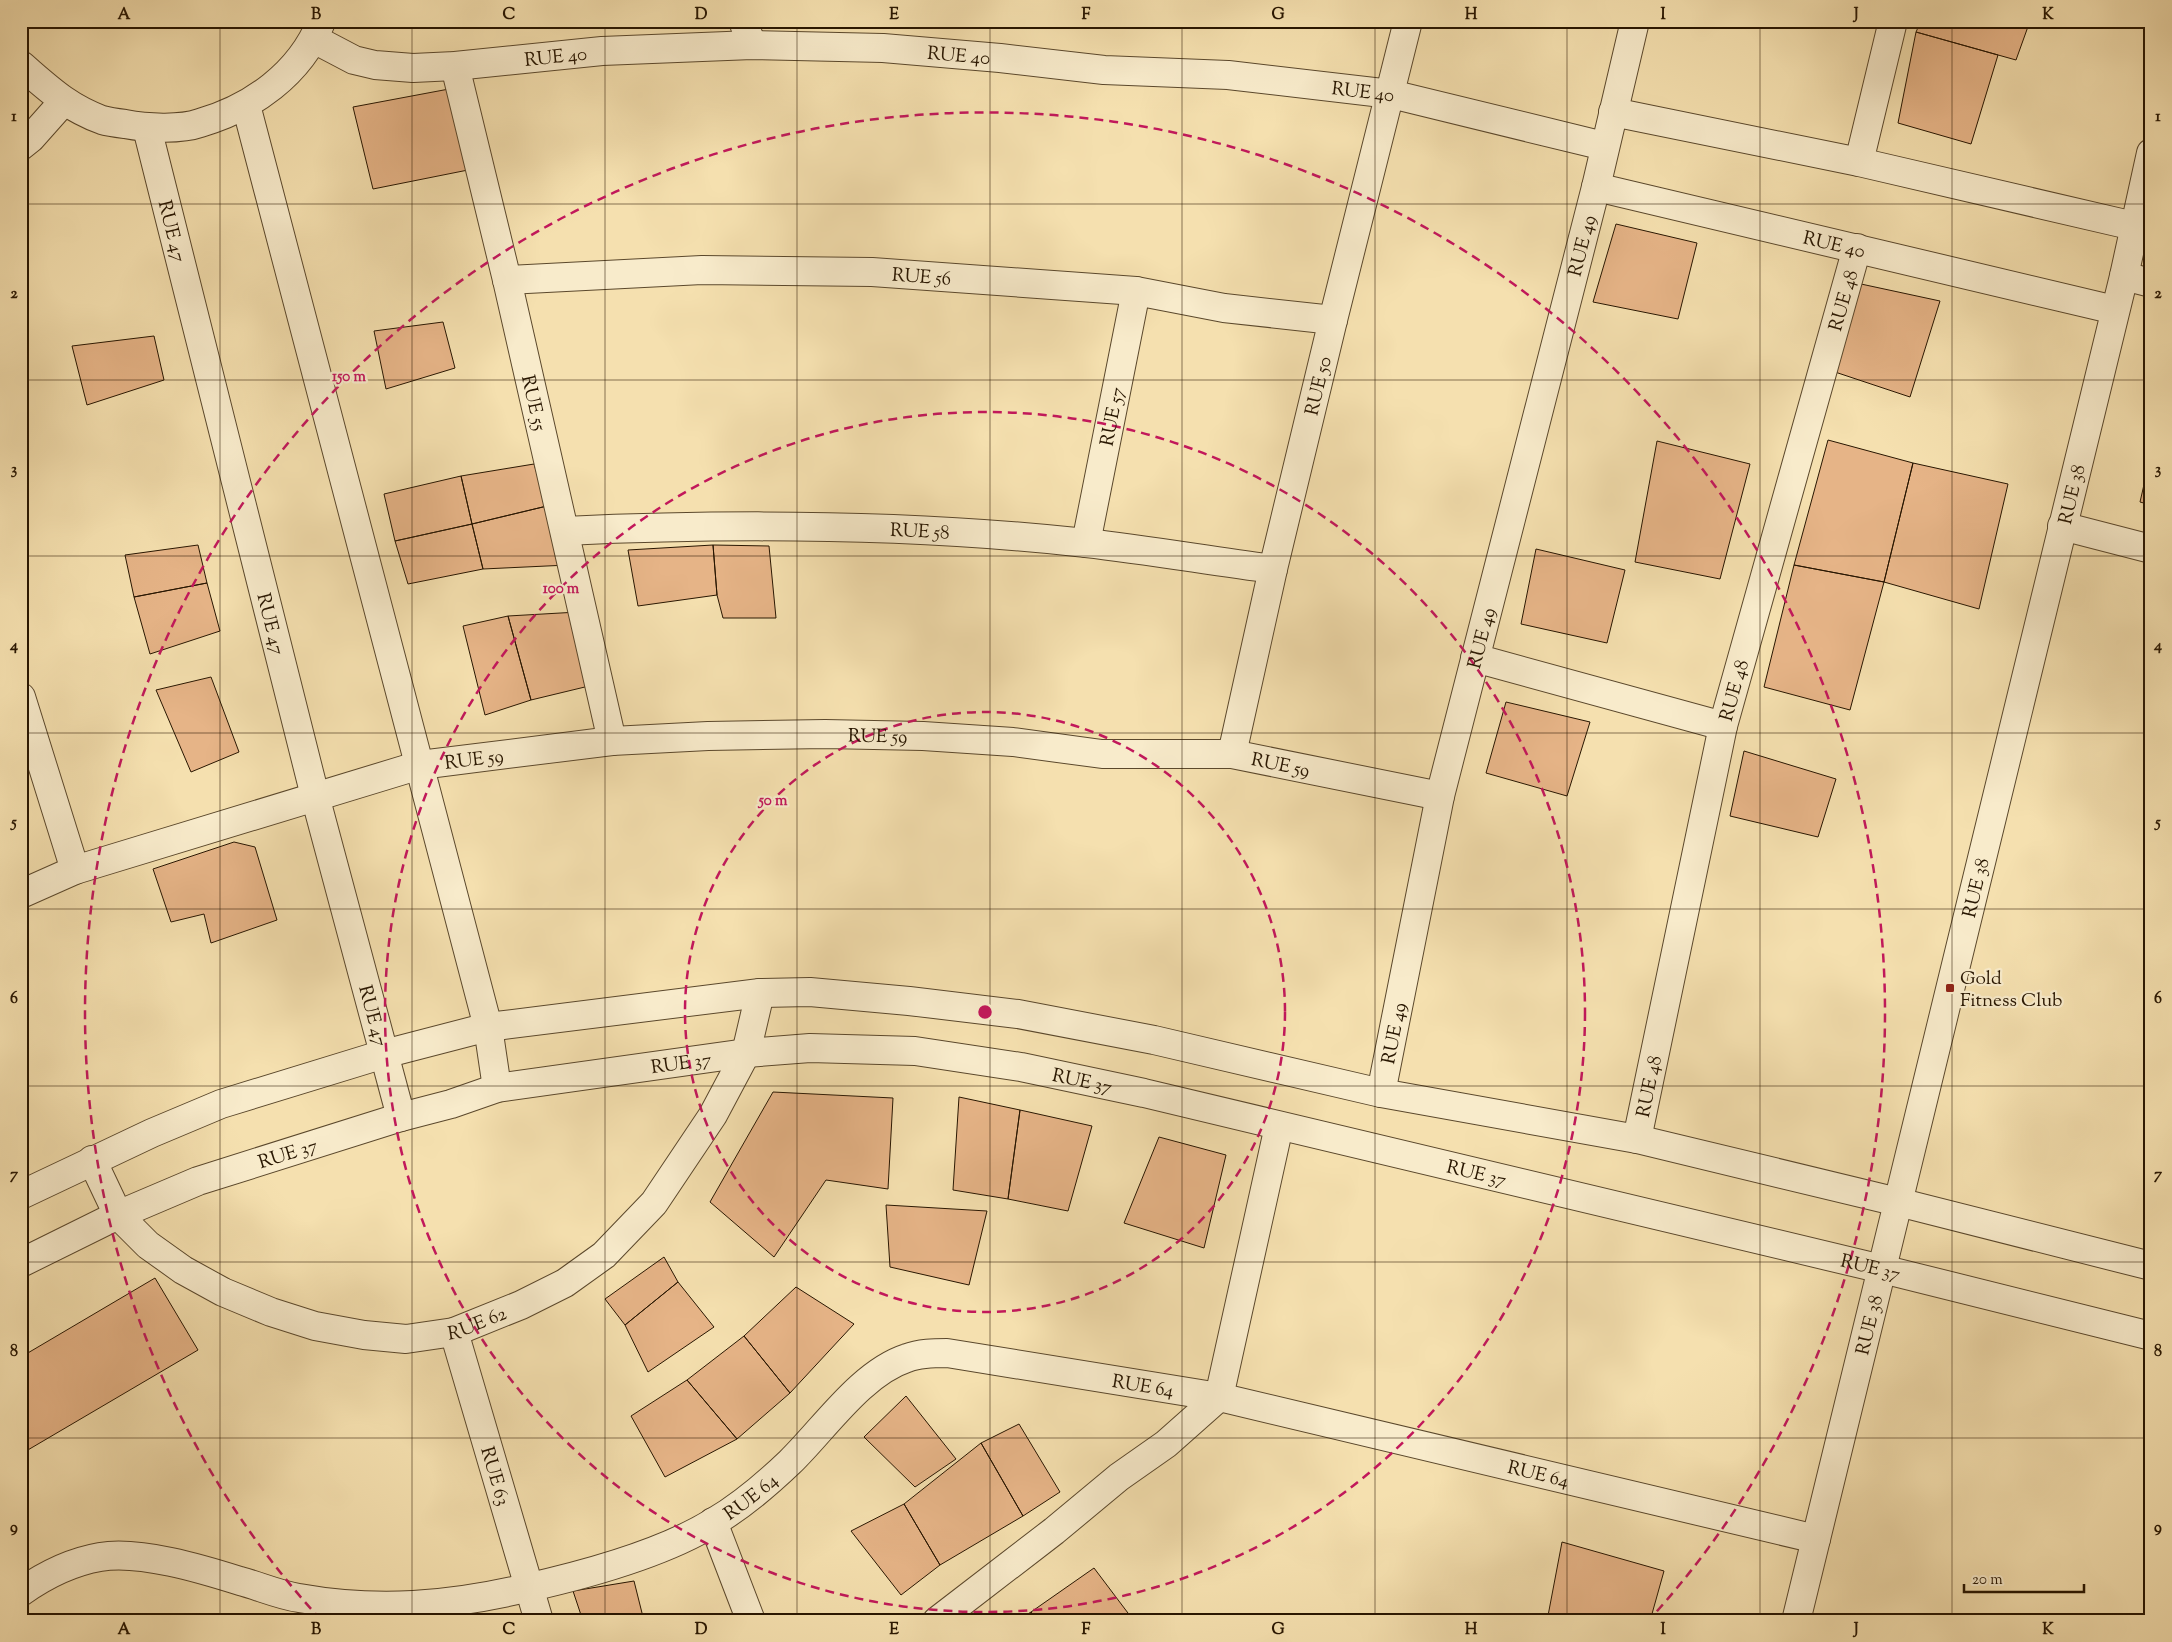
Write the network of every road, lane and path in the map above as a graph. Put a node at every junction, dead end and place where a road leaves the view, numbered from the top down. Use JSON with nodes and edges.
{"nodes":[{"id":1,"x":1408,"y":21,"type":"edge"},
{"id":2,"x":1635,"y":21,"type":"edge"},
{"id":3,"x":1894,"y":21,"type":"edge"},
{"id":4,"x":317,"y":30,"type":"edge"},
{"id":5,"x":747,"y":33,"type":"edge"},
{"id":6,"x":21,"y":65,"type":"edge"},
{"id":7,"x":455,"y":66,"type":"junction"},
{"id":8,"x":1391,"y":94,"type":"junction"},
{"id":9,"x":63,"y":102,"type":"junction"},
{"id":10,"x":246,"y":105,"type":"junction"},
{"id":11,"x":1613,"y":112,"type":"junction"},
{"id":12,"x":148,"y":128,"type":"junction"},
{"id":13,"x":21,"y":146,"type":"edge"},
{"id":14,"x":1604,"y":146,"type":"junction"},
{"id":15,"x":2151,"y":153,"type":"edge"},
{"id":16,"x":1859,"y":162,"type":"junction"},
{"id":17,"x":1596,"y":187,"type":"junction"},
{"id":18,"x":2134,"y":226,"type":"junction"},
{"id":19,"x":1857,"y":248,"type":"junction"},
{"id":20,"x":2124,"y":276,"type":"junction"},
{"id":21,"x":507,"y":280,"type":"junction"},
{"id":22,"x":2151,"y":283,"type":"edge"},
{"id":23,"x":1136,"y":291,"type":"junction"},
{"id":24,"x":2115,"y":310,"type":"junction"},
{"id":25,"x":1333,"y":320,"type":"junction"},
{"id":26,"x":2062,"y":526,"type":"junction"},
{"id":27,"x":565,"y":531,"type":"junction"},
{"id":28,"x":1086,"y":543,"type":"junction"},
{"id":29,"x":2151,"y":549,"type":"edge"},
{"id":30,"x":1273,"y":569,"type":"junction"},
{"id":31,"x":1475,"y":658,"type":"junction"},
{"id":32,"x":21,"y":697,"type":"edge"},
{"id":33,"x":1723,"y":726,"type":"junction"},
{"id":34,"x":612,"y":741,"type":"junction"},
{"id":35,"x":1232,"y":754,"type":"junction"},
{"id":36,"x":420,"y":765,"type":"junction"},
{"id":37,"x":315,"y":796,"type":"junction"},
{"id":38,"x":1440,"y":796,"type":"junction"},
{"id":39,"x":75,"y":870,"type":"junction"},
{"id":40,"x":21,"y":894,"type":"edge"},
{"id":41,"x":760,"y":993,"type":"junction"},
{"id":42,"x":488,"y":1027,"type":"junction"},
{"id":43,"x":746,"y":1053,"type":"junction"},
{"id":44,"x":384,"y":1054,"type":"junction"},
{"id":45,"x":497,"y":1088,"type":"junction"},
{"id":46,"x":1381,"y":1093,"type":"junction"},
{"id":47,"x":401,"y":1117,"type":"junction"},
{"id":48,"x":1279,"y":1126,"type":"junction"},
{"id":49,"x":1637,"y":1139,"type":"junction"},
{"id":50,"x":92,"y":1160,"type":"junction"},
{"id":51,"x":21,"y":1195,"type":"edge"},
{"id":52,"x":1898,"y":1202,"type":"junction"},
{"id":53,"x":118,"y":1215,"type":"junction"},
{"id":54,"x":21,"y":1263,"type":"edge"},
{"id":55,"x":2151,"y":1266,"type":"edge"},
{"id":56,"x":1882,"y":1269,"type":"junction"},
{"id":57,"x":454,"y":1332,"type":"junction"},
{"id":58,"x":2151,"y":1336,"type":"edge"},
{"id":59,"x":1219,"y":1398,"type":"junction"},
{"id":60,"x":714,"y":1522,"type":"junction"},
{"id":61,"x":1816,"y":1539,"type":"junction"},
{"id":62,"x":530,"y":1587,"type":"junction"},
{"id":63,"x":21,"y":1592,"type":"edge"},
{"id":64,"x":300,"y":1609,"type":"edge"},
{"id":65,"x":539,"y":1621,"type":"edge"},
{"id":66,"x":750,"y":1621,"type":"edge"},
{"id":67,"x":937,"y":1621,"type":"edge"},
{"id":68,"x":1796,"y":1621,"type":"edge"}],
"edges":[{"from":1,"to":8,"type":"street","name":"RUE 50"},
{"from":2,"to":11,"type":"street"},
{"from":3,"to":16,"type":"street"},
{"from":4,"to":7,"type":"street","name":"RUE 40"},
{"from":4,"to":10,"type":"street"},
{"from":5,"to":7,"type":"street","name":"RUE 40"},
{"from":5,"to":8,"type":"street","name":"RUE 40"},
{"from":6,"to":9,"type":"street"},
{"from":7,"to":21,"type":"street","name":"RUE 55"},
{"from":8,"to":14,"type":"street","name":"RUE 40"},
{"from":8,"to":25,"type":"street","name":"RUE 50"},
{"from":9,"to":12,"type":"street"},
{"from":9,"to":13,"type":"street"},
{"from":10,"to":12,"type":"street"},
{"from":10,"to":36,"type":"street"},
{"from":11,"to":14,"type":"street"},
{"from":11,"to":16,"type":"street"},
{"from":12,"to":37,"type":"street","name":"RUE 47"},
{"from":14,"to":17,"type":"street"},
{"from":15,"to":18,"type":"street","name":"RUE 38"},
{"from":16,"to":18,"type":"street"},
{"from":17,"to":19,"type":"street","name":"RUE 40"},
{"from":17,"to":31,"type":"street","name":"RUE 49"},
{"from":18,"to":20,"type":"street","name":"RUE 38"},
{"from":19,"to":24,"type":"street","name":"RUE 40"},
{"from":19,"to":33,"type":"street","name":"RUE 48"},
{"from":20,"to":22,"type":"street"},
{"from":20,"to":24,"type":"street","name":"RUE 38"},
{"from":21,"to":23,"type":"street","name":"RUE 56"},
{"from":21,"to":27,"type":"street","name":"RUE 55"},
{"from":23,"to":25,"type":"street","name":"RUE 56"},
{"from":23,"to":28,"type":"street","name":"RUE 57"},
{"from":24,"to":26,"type":"street","name":"RUE 38"},
{"from":25,"to":30,"type":"street","name":"RUE 50"},
{"from":26,"to":29,"type":"street"},
{"from":26,"to":52,"type":"street","name":"RUE 38"},
{"from":27,"to":28,"type":"street","name":"RUE 58"},
{"from":27,"to":34,"type":"street","name":"RUE 55"},
{"from":28,"to":30,"type":"street","name":"RUE 58"},
{"from":30,"to":35,"type":"street","name":"RUE 50"},
{"from":31,"to":33,"type":"street"},
{"from":31,"to":38,"type":"street","name":"RUE 49"},
{"from":32,"to":39,"type":"street"},
{"from":33,"to":49,"type":"street","name":"RUE 48"},
{"from":34,"to":35,"type":"street","name":"RUE 59"},
{"from":34,"to":36,"type":"street","name":"RUE 59"},
{"from":35,"to":38,"type":"street","name":"RUE 59"},
{"from":36,"to":37,"type":"street","name":"RUE 59"},
{"from":36,"to":42,"type":"street"},
{"from":37,"to":39,"type":"street","name":"RUE 59"},
{"from":37,"to":44,"type":"street","name":"RUE 47"},
{"from":38,"to":46,"type":"street","name":"RUE 49"},
{"from":39,"to":40,"type":"street","name":"RUE 59"},
{"from":41,"to":42,"type":"street"},
{"from":41,"to":43,"type":"street","name":"RUE 62"},
{"from":41,"to":46,"type":"street"},
{"from":42,"to":44,"type":"street"},
{"from":42,"to":45,"type":"street"},
{"from":43,"to":45,"type":"street","name":"RUE 37"},
{"from":43,"to":48,"type":"street","name":"RUE 37"},
{"from":43,"to":57,"type":"street","name":"RUE 62"},
{"from":44,"to":47,"type":"street","name":"RUE 47"},
{"from":44,"to":50,"type":"street"},
{"from":45,"to":47,"type":"street","name":"RUE 37"},
{"from":46,"to":49,"type":"street"},
{"from":47,"to":53,"type":"street","name":"RUE 37"},
{"from":48,"to":56,"type":"street","name":"RUE 37"},
{"from":48,"to":59,"type":"street"},
{"from":49,"to":52,"type":"street"},
{"from":50,"to":51,"type":"street"},
{"from":50,"to":53,"type":"street","name":"RUE 62"},
{"from":52,"to":55,"type":"street"},
{"from":52,"to":56,"type":"street","name":"RUE 38"},
{"from":53,"to":54,"type":"street","name":"RUE 37"},
{"from":53,"to":57,"type":"street","name":"RUE 62"},
{"from":56,"to":58,"type":"street","name":"RUE 37"},
{"from":56,"to":61,"type":"street","name":"RUE 38"},
{"from":57,"to":62,"type":"street","name":"RUE 63"},
{"from":59,"to":60,"type":"street","name":"RUE 64"},
{"from":59,"to":61,"type":"street","name":"RUE 64"},
{"from":59,"to":67,"type":"street"},
{"from":60,"to":62,"type":"street","name":"RUE 64"},
{"from":60,"to":66,"type":"street"},
{"from":61,"to":68,"type":"street","name":"RUE 38"},
{"from":62,"to":64,"type":"street","name":"RUE 64"},
{"from":62,"to":65,"type":"street","name":"RUE 63"},
{"from":63,"to":64,"type":"street","name":"RUE 64"}]}
